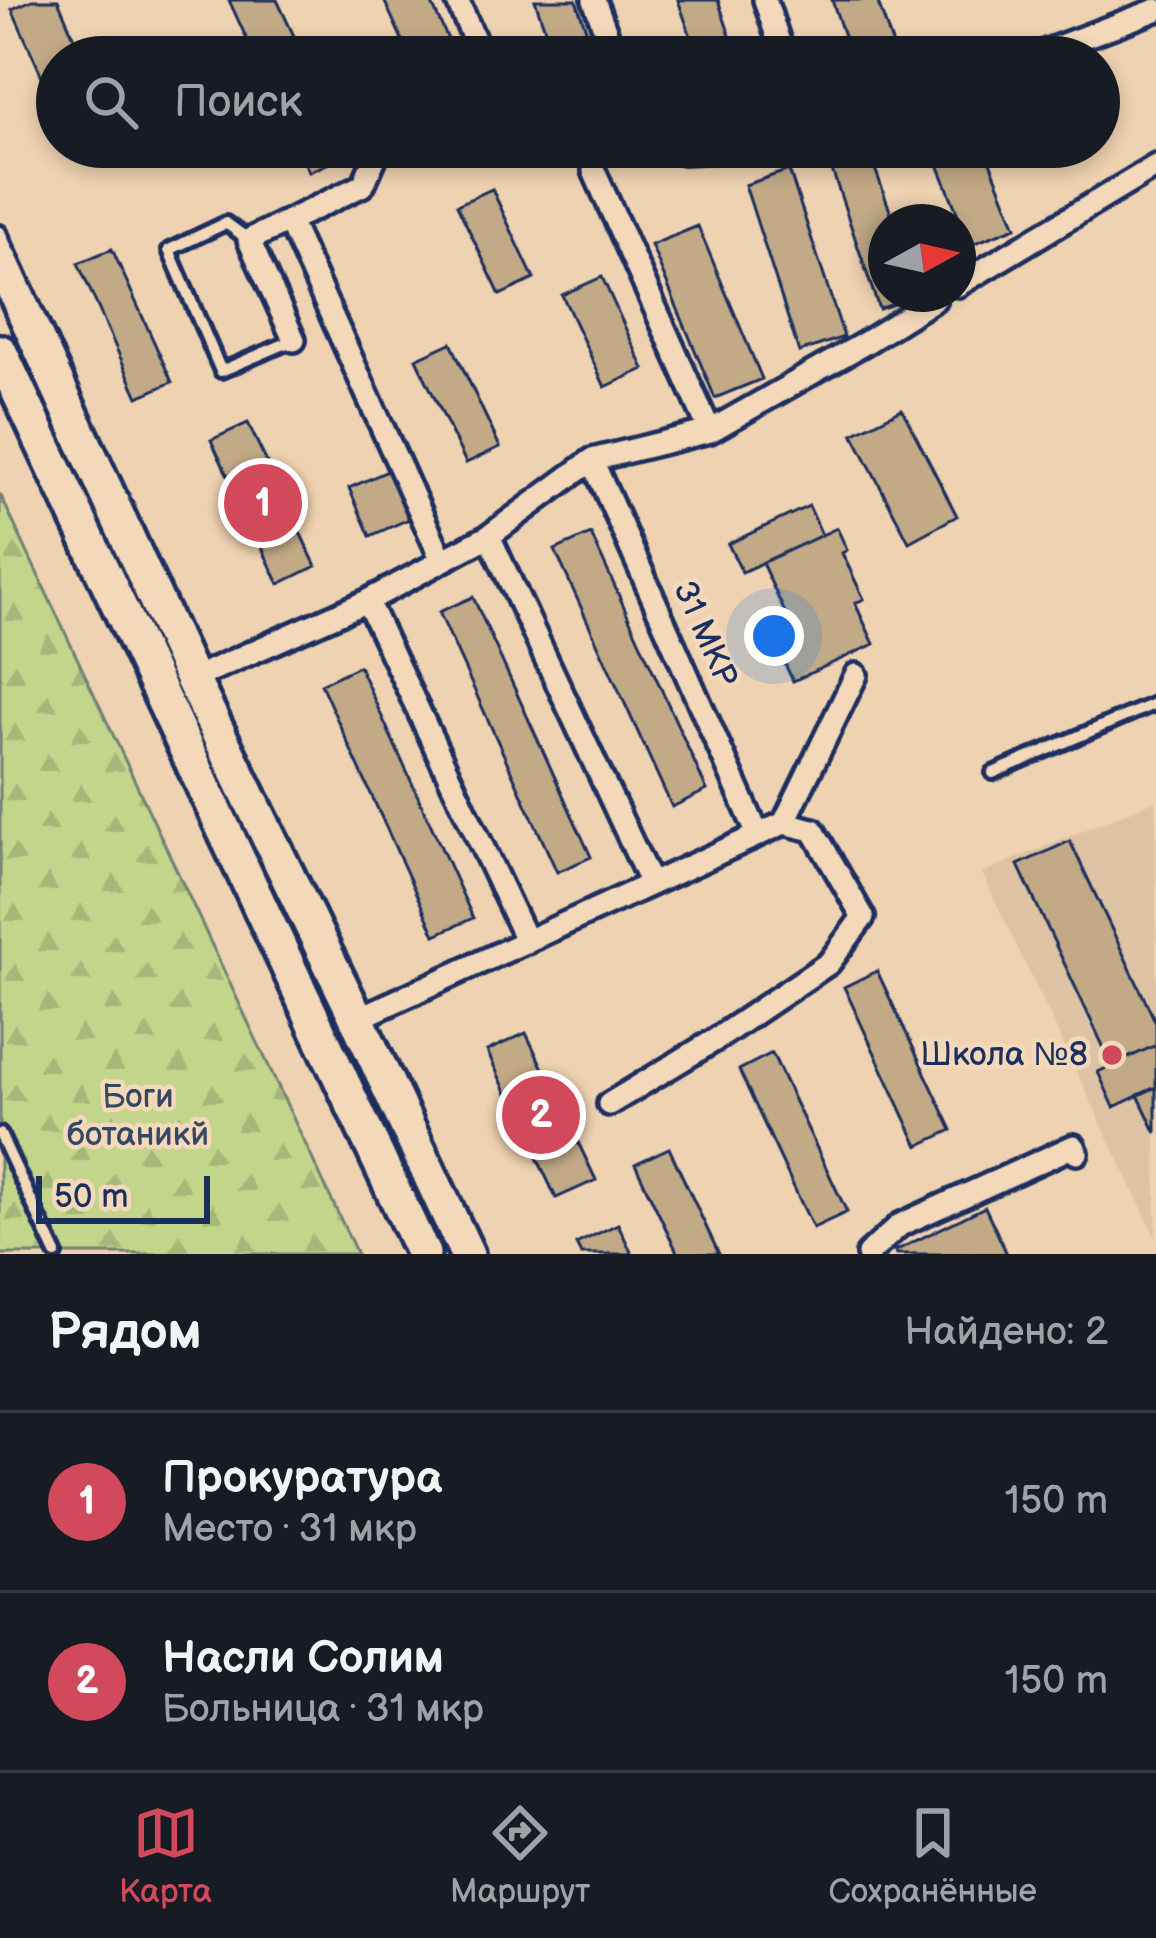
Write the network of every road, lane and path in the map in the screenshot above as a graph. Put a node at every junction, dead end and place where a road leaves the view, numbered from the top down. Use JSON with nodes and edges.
{"nodes":[{"id":1,"x":457,"y":0,"type":"edge"},
{"id":2,"x":594,"y":0,"type":"edge"},
{"id":3,"x":765,"y":0,"type":"edge"},
{"id":4,"x":1156,"y":10,"type":"edge"},
{"id":5,"x":473,"y":36,"type":"edge"},
{"id":6,"x":607,"y":36,"type":"edge"},
{"id":7,"x":777,"y":36,"type":"edge"},
{"id":8,"x":1086,"y":36,"type":"edge"},
{"id":9,"x":1156,"y":166,"type":"edge"},
{"id":10,"x":370,"y":168,"type":"edge"},
{"id":11,"x":594,"y":171,"type":"dead end"},
{"id":12,"x":289,"y":221,"type":"junction"},
{"id":13,"x":0,"y":232,"type":"edge"},
{"id":14,"x":249,"y":240,"type":"junction"},
{"id":15,"x":0,"y":259,"type":"edge"},
{"id":16,"x":976,"y":274,"type":"edge"},
{"id":17,"x":912,"y":312,"type":"edge"},
{"id":18,"x":294,"y":340,"type":"joint"},
{"id":19,"x":0,"y":352,"type":"edge"},
{"id":20,"x":710,"y":431,"type":"junction"},
{"id":21,"x":592,"y":460,"type":"junction"},
{"id":22,"x":489,"y":536,"type":"junction"},
{"id":23,"x":442,"y":560,"type":"junction"},
{"id":24,"x":367,"y":601,"type":"junction"},
{"id":25,"x":856,"y":675,"type":"dead end"},
{"id":26,"x":192,"y":679,"type":"junction"},
{"id":27,"x":1156,"y":703,"type":"edge"},
{"id":28,"x":993,"y":773,"type":"dead end"},
{"id":29,"x":784,"y":823,"type":"junction"},
{"id":30,"x":758,"y":835,"type":"junction"},
{"id":31,"x":651,"y":884,"type":"junction"},
{"id":32,"x":526,"y":942,"type":"junction"},
{"id":33,"x":357,"y":1019,"type":"junction"},
{"id":34,"x":609,"y":1104,"type":"dead end"},
{"id":35,"x":0,"y":1134,"type":"edge"},
{"id":36,"x":1075,"y":1150,"type":"dead end"},
{"id":37,"x":56,"y":1254,"type":"edge"},
{"id":38,"x":423,"y":1254,"type":"edge"},
{"id":39,"x":468,"y":1254,"type":"edge"},
{"id":40,"x":868,"y":1254,"type":"edge"}],
"edges":[{"from":1,"to":5,"type":"street"},
{"from":2,"to":6,"type":"street"},
{"from":3,"to":7,"type":"street"},
{"from":4,"to":8,"type":"street"},
{"from":9,"to":16,"type":"street"},
{"from":10,"to":12,"type":"street"},
{"from":11,"to":20,"type":"street"},
{"from":12,"to":14,"type":"street"},
{"from":12,"to":23,"type":"street"},
{"from":13,"to":39,"type":"lane"},
{"from":14,"to":18,"type":"street"},
{"from":14,"to":18,"type":"lane"},
{"from":15,"to":26,"type":"highway"},
{"from":17,"to":20,"type":"street"},
{"from":19,"to":38,"type":"highway"},
{"from":20,"to":21,"type":"street"},
{"from":21,"to":22,"type":"street"},
{"from":21,"to":30,"type":"street","name":"31 МКР"},
{"from":22,"to":23,"type":"street"},
{"from":22,"to":31,"type":"street"},
{"from":23,"to":24,"type":"street"},
{"from":24,"to":26,"type":"street"},
{"from":24,"to":32,"type":"street"},
{"from":25,"to":29,"type":"street"},
{"from":26,"to":33,"type":"highway"},
{"from":27,"to":28,"type":"lane"},
{"from":29,"to":30,"type":"street"},
{"from":29,"to":34,"type":"street"},
{"from":30,"to":31,"type":"street"},
{"from":31,"to":32,"type":"street"},
{"from":32,"to":33,"type":"street"},
{"from":33,"to":39,"type":"highway"},
{"from":35,"to":37,"type":"lane"},
{"from":36,"to":40,"type":"street"}]}
